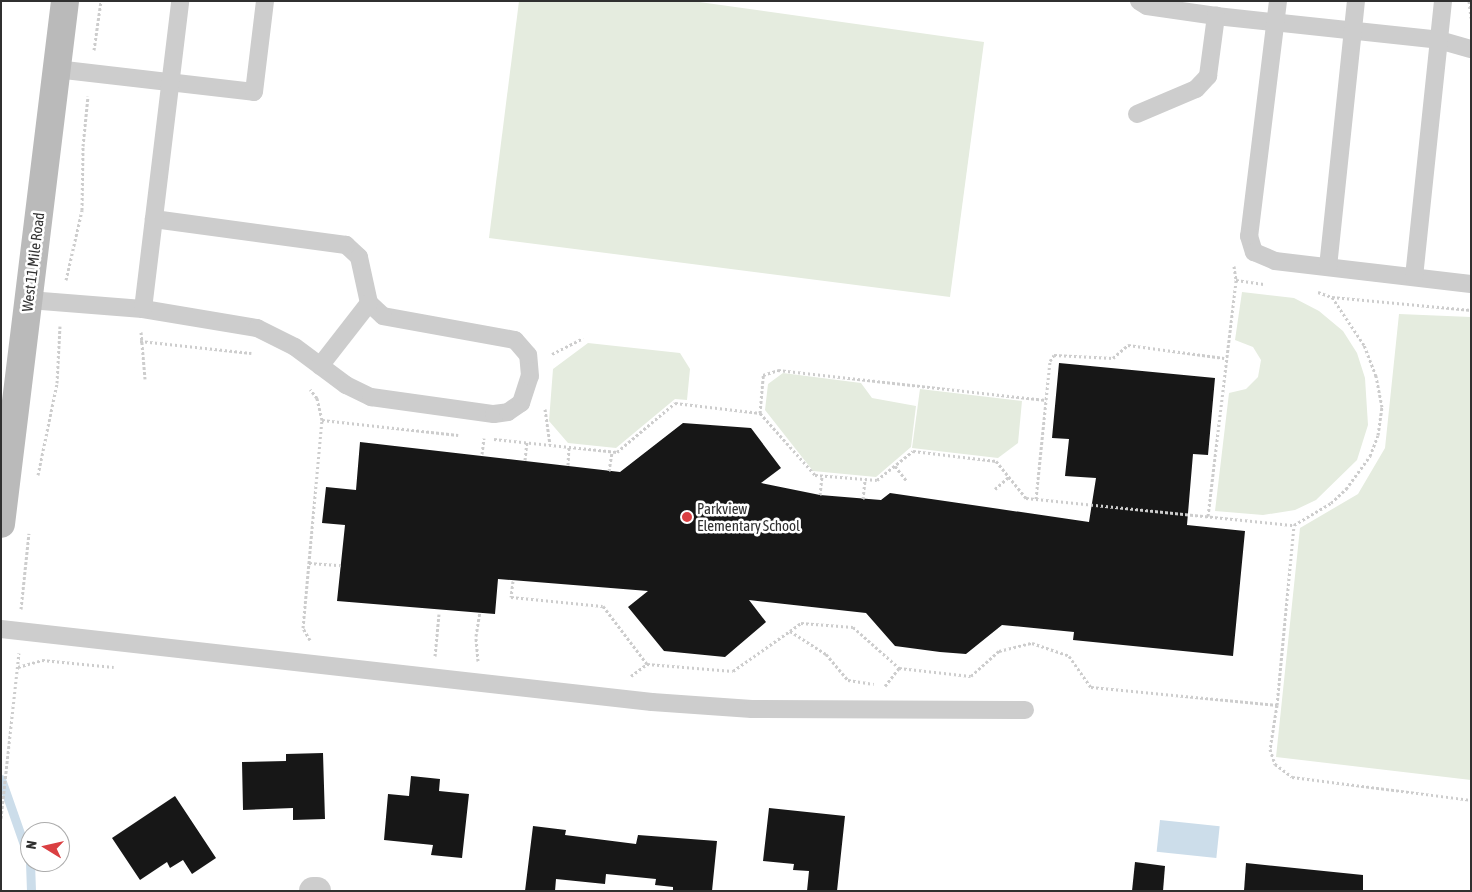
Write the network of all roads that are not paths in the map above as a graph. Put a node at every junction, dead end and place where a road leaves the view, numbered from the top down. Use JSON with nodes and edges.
{"nodes":[{"id":1,"x":65,"y":1,"type":"edge"},
{"id":2,"x":180,"y":1,"type":"edge"},
{"id":3,"x":265,"y":1,"type":"edge"},
{"id":4,"x":1139,"y":1,"type":"edge"},
{"id":5,"x":1278,"y":1,"type":"edge"},
{"id":6,"x":1356,"y":1,"type":"edge"},
{"id":7,"x":1442,"y":1,"type":"edge"},
{"id":8,"x":1195,"y":7,"type":"edge"},
{"id":9,"x":1216,"y":16,"type":"junction"},
{"id":10,"x":1276,"y":23,"type":"junction"},
{"id":11,"x":1353,"y":31,"type":"junction"},
{"id":12,"x":1440,"y":40,"type":"junction"},
{"id":13,"x":1471,"y":49,"type":"edge"},
{"id":14,"x":56,"y":70,"type":"junction"},
{"id":15,"x":170,"y":84,"type":"junction"},
{"id":16,"x":1137,"y":114,"type":"dead end"},
{"id":17,"x":154,"y":220,"type":"junction"},
{"id":18,"x":1328,"y":267,"type":"junction"},
{"id":19,"x":1414,"y":277,"type":"junction"},
{"id":20,"x":1471,"y":284,"type":"edge"},
{"id":21,"x":28,"y":300,"type":"junction"},
{"id":22,"x":369,"y":303,"type":"junction"},
{"id":23,"x":143,"y":309,"type":"junction"},
{"id":24,"x":320,"y":366,"type":"junction"},
{"id":25,"x":1,"y":524,"type":"edge"},
{"id":26,"x":1,"y":629,"type":"edge"},
{"id":27,"x":1025,"y":710,"type":"dead end"},
{"id":28,"x":313,"y":891,"type":"edge"},
{"id":29,"x":317,"y":891,"type":"edge"}],
"edges":[{"from":1,"to":14,"type":"street","name":"West 11 Mile Road"},
{"from":2,"to":15,"type":"lane"},
{"from":3,"to":15,"type":"lane"},
{"from":4,"to":8,"type":"lane"},
{"from":5,"to":10,"type":"lane"},
{"from":6,"to":11,"type":"lane"},
{"from":7,"to":12,"type":"lane"},
{"from":8,"to":9,"type":"lane"},
{"from":9,"to":10,"type":"lane"},
{"from":9,"to":16,"type":"lane"},
{"from":10,"to":11,"type":"lane"},
{"from":10,"to":18,"type":"lane"},
{"from":11,"to":12,"type":"lane"},
{"from":11,"to":18,"type":"lane"},
{"from":12,"to":13,"type":"lane"},
{"from":12,"to":19,"type":"lane"},
{"from":14,"to":15,"type":"lane"},
{"from":14,"to":21,"type":"street","name":"West 11 Mile Road"},
{"from":15,"to":17,"type":"lane"},
{"from":17,"to":22,"type":"lane"},
{"from":17,"to":23,"type":"lane"},
{"from":18,"to":19,"type":"lane"},
{"from":19,"to":20,"type":"lane"},
{"from":21,"to":23,"type":"lane"},
{"from":21,"to":25,"type":"street","name":"West 11 Mile Road"},
{"from":22,"to":24,"type":"lane"},
{"from":22,"to":24,"type":"lane"},
{"from":23,"to":24,"type":"lane"},
{"from":26,"to":27,"type":"lane"},
{"from":28,"to":29,"type":"street"}]}
